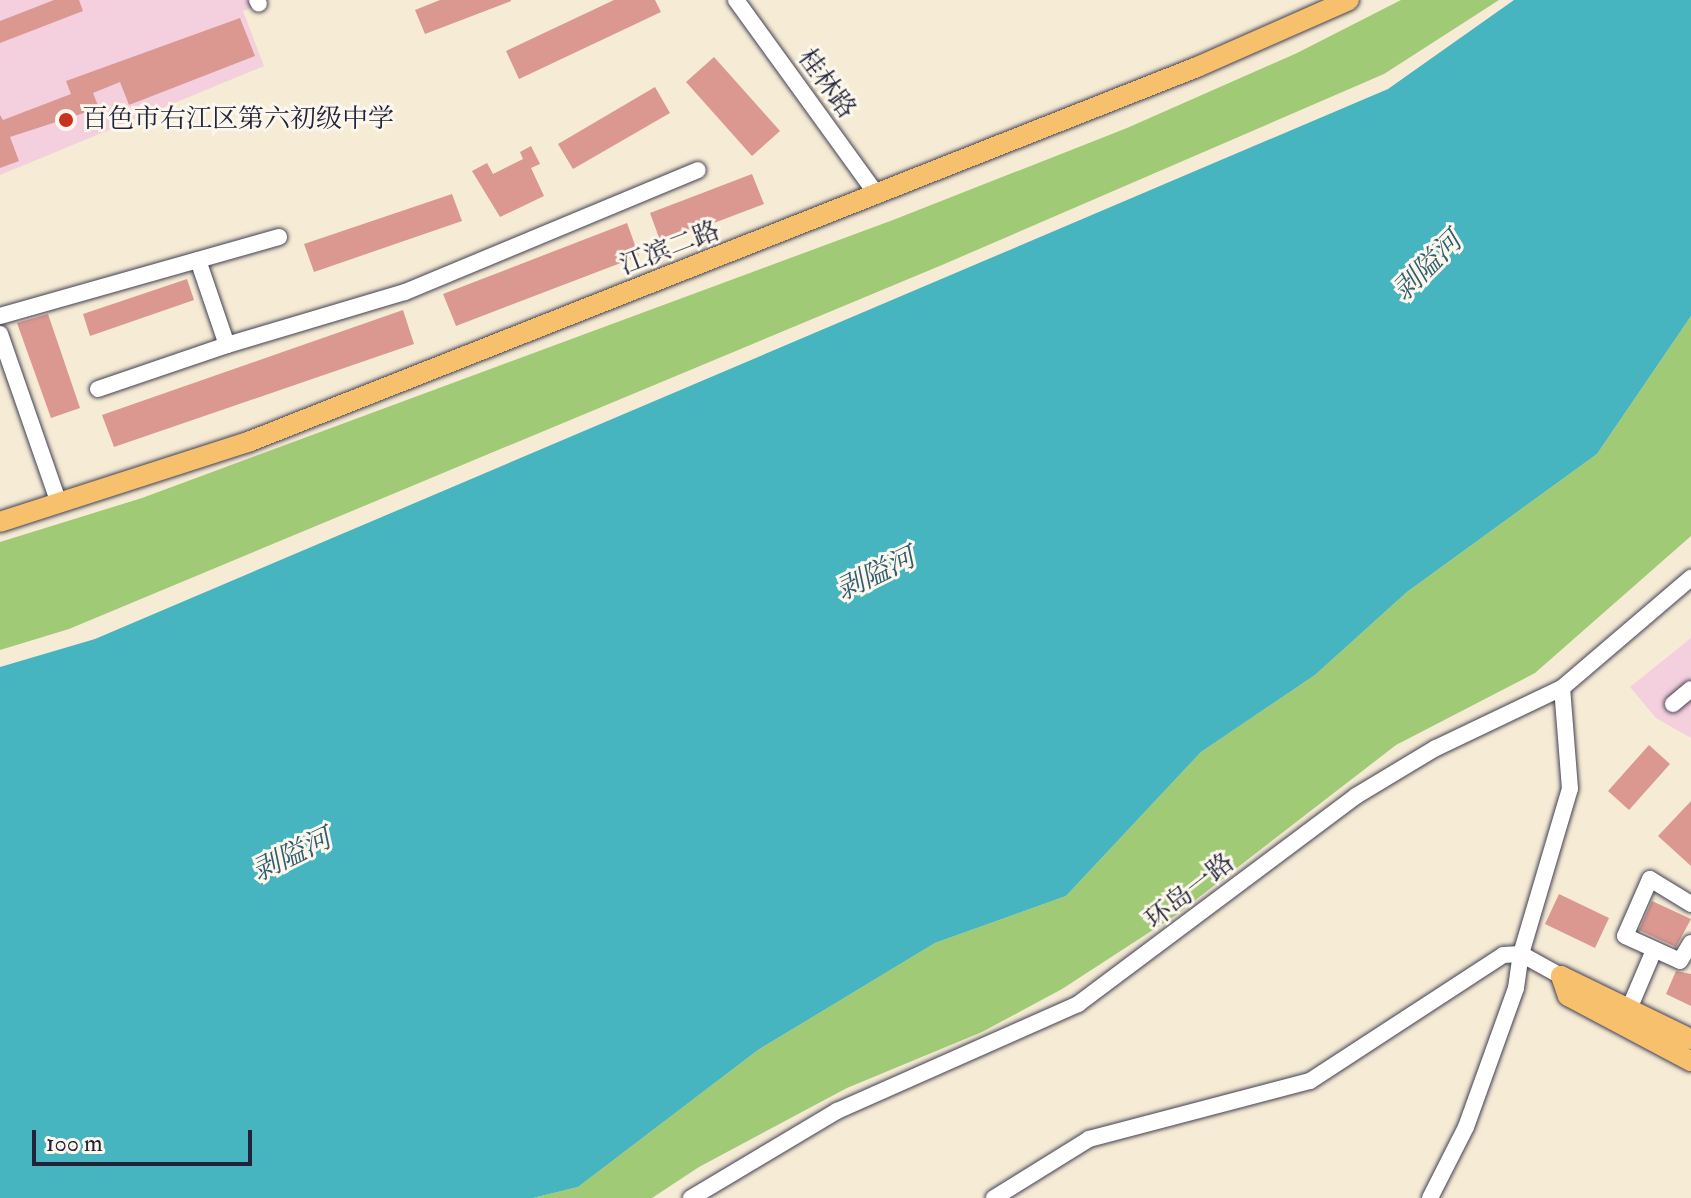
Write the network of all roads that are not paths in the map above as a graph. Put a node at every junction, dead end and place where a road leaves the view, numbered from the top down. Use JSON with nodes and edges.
{"nodes":[{"id":1,"x":736,"y":0,"type":"edge"},
{"id":2,"x":1349,"y":0,"type":"edge"},
{"id":3,"x":698,"y":170,"type":"dead end"},
{"id":4,"x":877,"y":195,"type":"junction"},
{"id":5,"x":279,"y":237,"type":"dead end"},
{"id":6,"x":198,"y":260,"type":"junction"},
{"id":7,"x":0,"y":316,"type":"edge"},
{"id":8,"x":0,"y":334,"type":"edge"},
{"id":9,"x":227,"y":345,"type":"junction"},
{"id":10,"x":98,"y":389,"type":"dead end"},
{"id":11,"x":59,"y":503,"type":"junction"},
{"id":12,"x":0,"y":522,"type":"edge"},
{"id":13,"x":1691,"y":578,"type":"edge"},
{"id":14,"x":1562,"y":688,"type":"junction"},
{"id":15,"x":1691,"y":689,"type":"edge"},
{"id":16,"x":1673,"y":704,"type":"dead end"},
{"id":17,"x":1691,"y":904,"type":"edge"},
{"id":18,"x":1691,"y":943,"type":"edge"},
{"id":19,"x":1654,"y":950,"type":"junction"},
{"id":20,"x":1521,"y":954,"type":"junction"},
{"id":21,"x":1561,"y":976,"type":"junction"},
{"id":22,"x":1629,"y":1009,"type":"junction"},
{"id":23,"x":1691,"y":1039,"type":"edge"},
{"id":24,"x":1691,"y":1061,"type":"edge"},
{"id":25,"x":691,"y":1198,"type":"edge"},
{"id":26,"x":994,"y":1198,"type":"edge"},
{"id":27,"x":1430,"y":1198,"type":"edge"}],
"edges":[{"from":1,"to":4,"type":"street","name":"桂林路"},
{"from":2,"to":4,"type":"main road","name":"江滨二路"},
{"from":3,"to":9,"type":"street"},
{"from":4,"to":11,"type":"main road","name":"江滨二路"},
{"from":5,"to":6,"type":"street"},
{"from":6,"to":7,"type":"street"},
{"from":6,"to":9,"type":"street"},
{"from":8,"to":11,"type":"street"},
{"from":9,"to":10,"type":"street"},
{"from":11,"to":12,"type":"main road","name":"江滨二路"},
{"from":13,"to":14,"type":"street","name":"环岛一路"},
{"from":14,"to":20,"type":"street"},
{"from":14,"to":25,"type":"street","name":"环岛一路"},
{"from":15,"to":16,"type":"street"},
{"from":17,"to":19,"type":"street"},
{"from":18,"to":19,"type":"street"},
{"from":19,"to":22,"type":"street"},
{"from":20,"to":21,"type":"street"},
{"from":20,"to":26,"type":"street"},
{"from":20,"to":27,"type":"street"},
{"from":21,"to":22,"type":"main road"},
{"from":21,"to":24,"type":"main road"},
{"from":22,"to":23,"type":"main road"}]}
